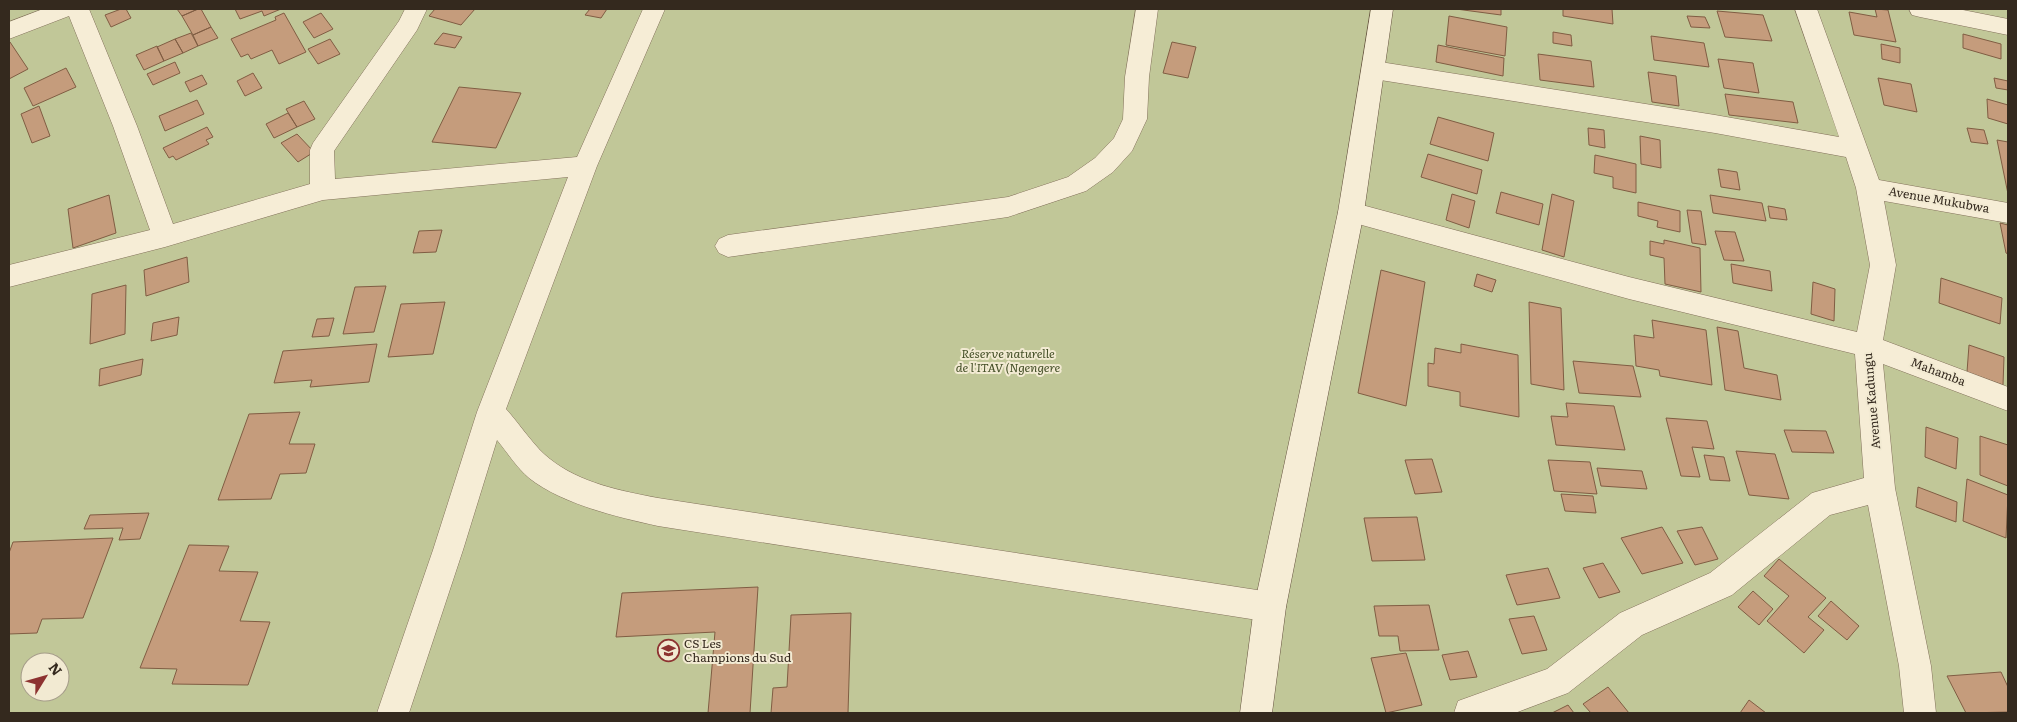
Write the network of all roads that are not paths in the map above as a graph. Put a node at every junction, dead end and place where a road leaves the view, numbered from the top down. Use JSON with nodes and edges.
{"nodes":[{"id":1,"x":64,"y":9,"type":"edge"},
{"id":2,"x":78,"y":9,"type":"edge"},
{"id":3,"x":416,"y":9,"type":"edge"},
{"id":4,"x":654,"y":9,"type":"edge"},
{"id":5,"x":1147,"y":9,"type":"edge"},
{"id":6,"x":1382,"y":9,"type":"edge"},
{"id":7,"x":1806,"y":9,"type":"edge"},
{"id":8,"x":1920,"y":9,"type":"edge"},
{"id":9,"x":2008,"y":27,"type":"edge"},
{"id":10,"x":9,"y":30,"type":"edge"},
{"id":11,"x":1374,"y":70,"type":"junction"},
{"id":12,"x":1855,"y":149,"type":"junction"},
{"id":13,"x":586,"y":166,"type":"junction"},
{"id":14,"x":1869,"y":188,"type":"junction"},
{"id":15,"x":323,"y":190,"type":"junction"},
{"id":16,"x":1351,"y":212,"type":"junction"},
{"id":17,"x":2008,"y":213,"type":"edge"},
{"id":18,"x":165,"y":237,"type":"junction"},
{"id":19,"x":728,"y":246,"type":"dead end"},
{"id":20,"x":9,"y":276,"type":"edge"},
{"id":21,"x":1868,"y":346,"type":"junction"},
{"id":22,"x":2008,"y":399,"type":"edge"},
{"id":23,"x":491,"y":412,"type":"junction"},
{"id":24,"x":1880,"y":488,"type":"junction"},
{"id":25,"x":1270,"y":607,"type":"junction"},
{"id":26,"x":393,"y":713,"type":"edge"},
{"id":27,"x":1256,"y":713,"type":"edge"},
{"id":28,"x":1470,"y":713,"type":"edge"},
{"id":29,"x":1920,"y":713,"type":"edge"}],
"edges":[{"from":1,"to":10,"type":"street"},
{"from":2,"to":18,"type":"street"},
{"from":3,"to":15,"type":"street"},
{"from":4,"to":13,"type":"street"},
{"from":5,"to":19,"type":"street"},
{"from":6,"to":11,"type":"street"},
{"from":7,"to":12,"type":"street","name":"Avenue Kadungu"},
{"from":8,"to":9,"type":"street"},
{"from":11,"to":12,"type":"street"},
{"from":11,"to":16,"type":"street"},
{"from":12,"to":14,"type":"street","name":"Avenue Kadungu"},
{"from":13,"to":15,"type":"street"},
{"from":13,"to":23,"type":"street"},
{"from":14,"to":17,"type":"street","name":"Avenue Mukubwa"},
{"from":14,"to":21,"type":"street","name":"Avenue Kadungu"},
{"from":15,"to":18,"type":"street"},
{"from":16,"to":21,"type":"street","name":"Mahamba"},
{"from":16,"to":25,"type":"street"},
{"from":18,"to":20,"type":"street"},
{"from":21,"to":22,"type":"street","name":"Mahamba"},
{"from":21,"to":24,"type":"street","name":"Avenue Kadungu"},
{"from":23,"to":25,"type":"street"},
{"from":23,"to":26,"type":"street"},
{"from":24,"to":28,"type":"street"},
{"from":24,"to":29,"type":"street","name":"Avenue Kadungu"},
{"from":25,"to":27,"type":"street"}]}
